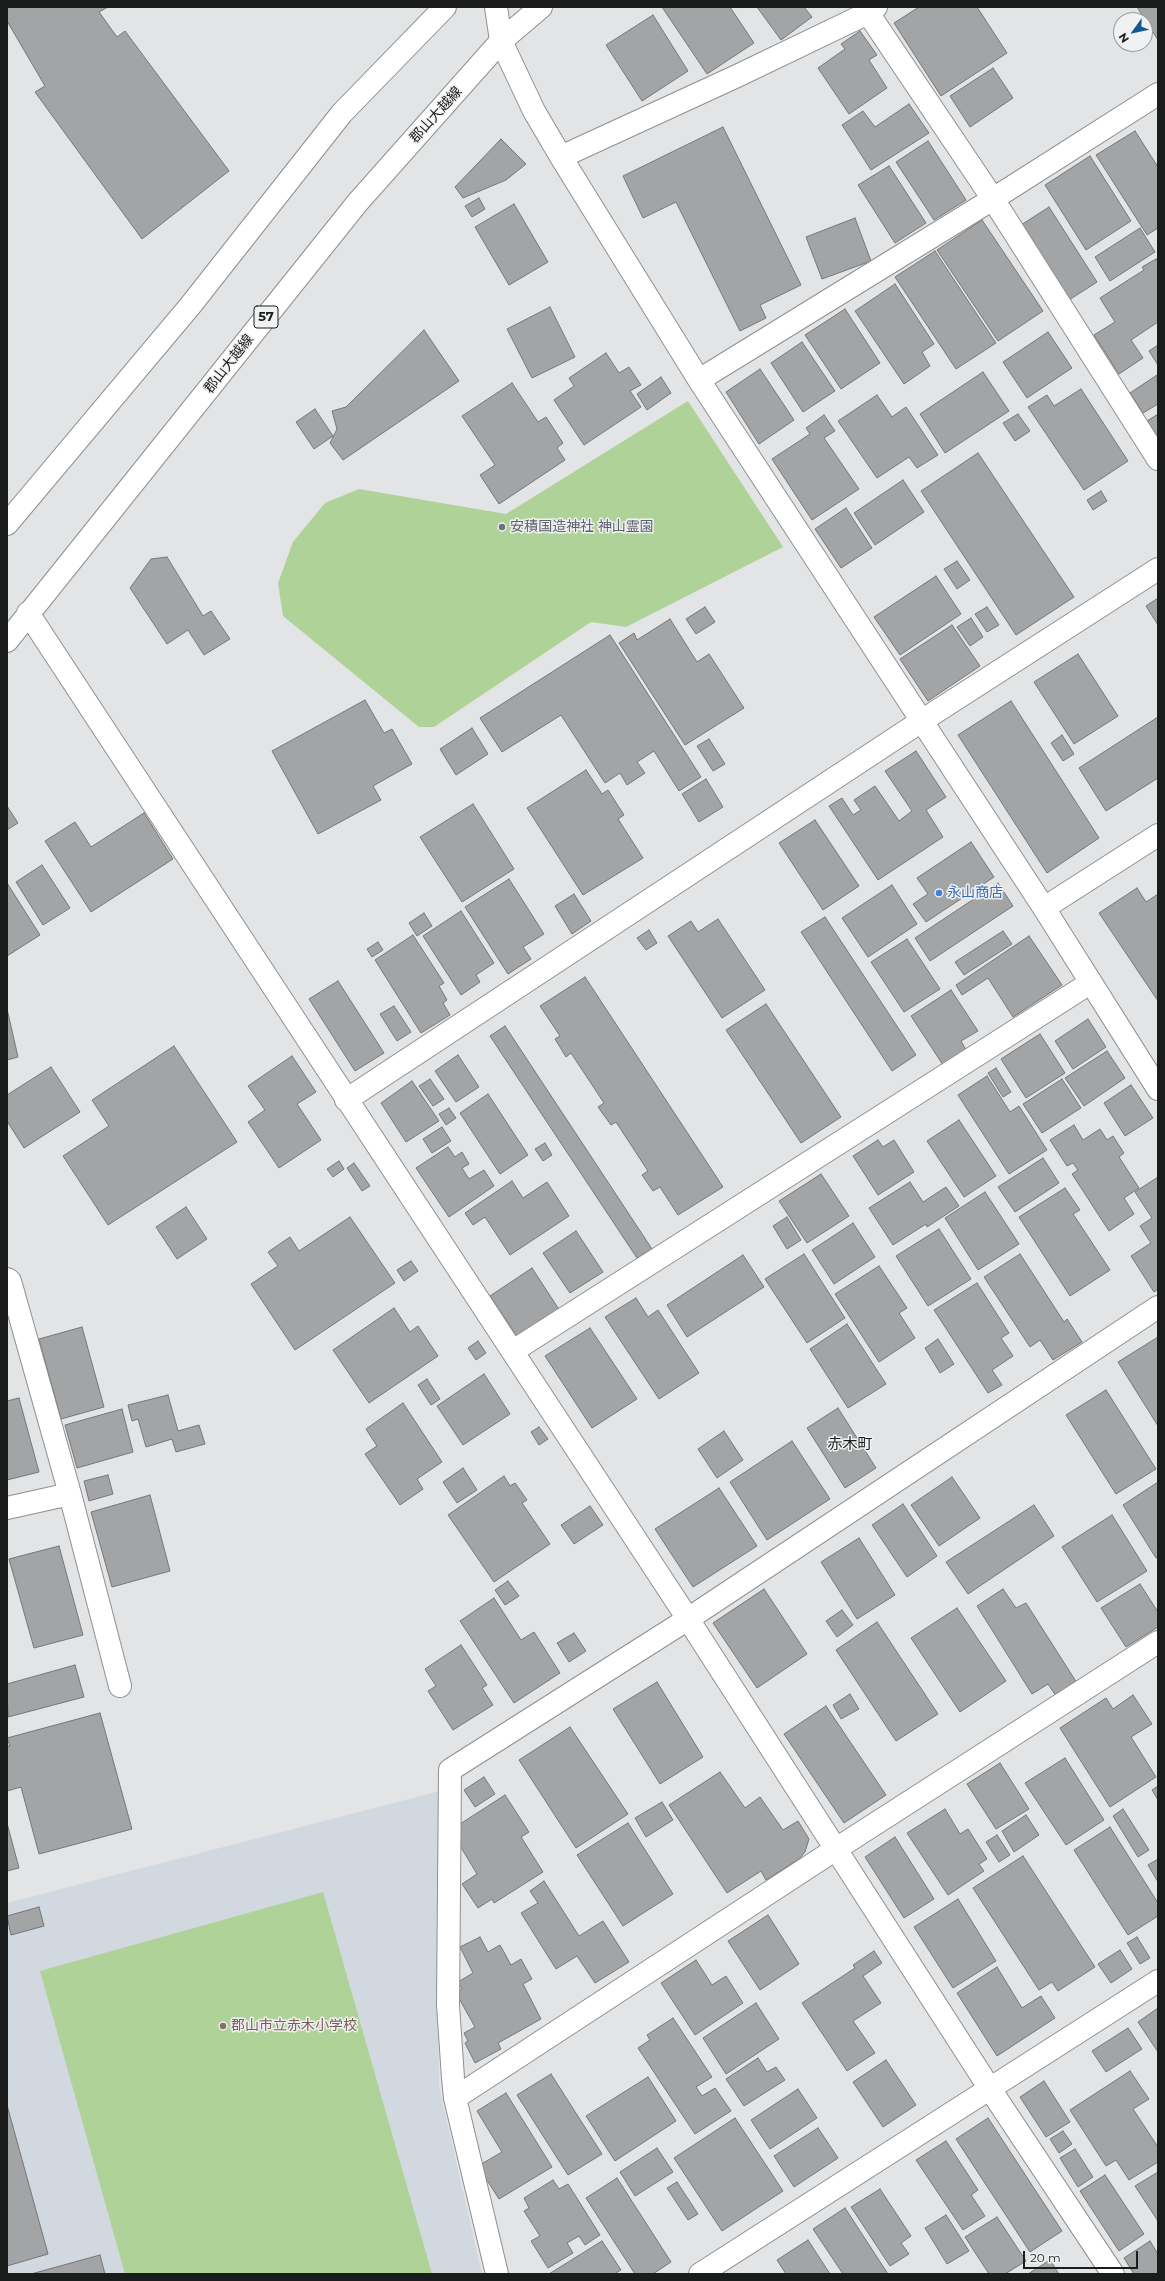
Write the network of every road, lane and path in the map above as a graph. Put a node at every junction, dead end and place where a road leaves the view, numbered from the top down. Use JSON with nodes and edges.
{"nodes":[{"id":1,"x":445,"y":7,"type":"edge"},
{"id":2,"x":496,"y":7,"type":"edge"},
{"id":3,"x":541,"y":7,"type":"edge"},
{"id":4,"x":872,"y":10,"type":"edge"},
{"id":5,"x":501,"y":41,"type":"junction"},
{"id":6,"x":1158,"y":94,"type":"edge"},
{"id":7,"x":561,"y":157,"type":"junction"},
{"id":8,"x":993,"y":200,"type":"junction"},
{"id":9,"x":699,"y":380,"type":"junction"},
{"id":10,"x":1158,"y":459,"type":"edge"},
{"id":11,"x":7,"y":524,"type":"edge"},
{"id":12,"x":1158,"y":569,"type":"edge"},
{"id":13,"x":28,"y":613,"type":"junction"},
{"id":14,"x":7,"y":641,"type":"edge"},
{"id":15,"x":920,"y":722,"type":"junction"},
{"id":16,"x":1158,"y":835,"type":"edge"},
{"id":17,"x":1044,"y":908,"type":"junction"},
{"id":18,"x":1090,"y":983,"type":"junction"},
{"id":19,"x":1158,"y":1089,"type":"edge"},
{"id":20,"x":346,"y":1100,"type":"junction"},
{"id":21,"x":7,"y":1278,"type":"edge"},
{"id":22,"x":1158,"y":1307,"type":"edge"},
{"id":23,"x":513,"y":1351,"type":"junction"},
{"id":24,"x":70,"y":1494,"type":"junction"},
{"id":25,"x":7,"y":1508,"type":"edge"},
{"id":26,"x":688,"y":1619,"type":"junction"},
{"id":27,"x":1158,"y":1642,"type":"edge"},
{"id":28,"x":120,"y":1686,"type":"dead end"},
{"id":29,"x":836,"y":1849,"type":"junction"},
{"id":30,"x":1158,"y":1980,"type":"edge"},
{"id":31,"x":990,"y":2089,"type":"junction"},
{"id":32,"x":455,"y":2098,"type":"junction"},
{"id":33,"x":497,"y":2274,"type":"edge"},
{"id":34,"x":700,"y":2274,"type":"edge"},
{"id":35,"x":1113,"y":2274,"type":"edge"}],
"edges":[{"from":1,"to":11,"type":"street"},
{"from":2,"to":5,"type":"street"},
{"from":3,"to":5,"type":"street","name":"郡山大越線","number":"57"},
{"from":4,"to":7,"type":"street"},
{"from":4,"to":8,"type":"street"},
{"from":5,"to":7,"type":"street"},
{"from":5,"to":13,"type":"street","name":"郡山大越線","number":"57"},
{"from":6,"to":8,"type":"street"},
{"from":7,"to":9,"type":"street"},
{"from":8,"to":9,"type":"street"},
{"from":8,"to":10,"type":"street"},
{"from":9,"to":15,"type":"street"},
{"from":12,"to":15,"type":"street"},
{"from":13,"to":14,"type":"street","name":"郡山大越線","number":"57"},
{"from":13,"to":20,"type":"street"},
{"from":15,"to":17,"type":"street"},
{"from":15,"to":20,"type":"street"},
{"from":16,"to":17,"type":"street"},
{"from":17,"to":18,"type":"street"},
{"from":18,"to":19,"type":"street"},
{"from":18,"to":23,"type":"street"},
{"from":20,"to":23,"type":"street"},
{"from":21,"to":24,"type":"street"},
{"from":22,"to":26,"type":"street"},
{"from":23,"to":26,"type":"street"},
{"from":24,"to":25,"type":"street"},
{"from":24,"to":28,"type":"street"},
{"from":26,"to":29,"type":"street"},
{"from":26,"to":32,"type":"street"},
{"from":27,"to":29,"type":"street"},
{"from":29,"to":31,"type":"street"},
{"from":29,"to":32,"type":"street"},
{"from":30,"to":31,"type":"street"},
{"from":31,"to":34,"type":"street"},
{"from":31,"to":35,"type":"street"},
{"from":32,"to":33,"type":"street"}]}
